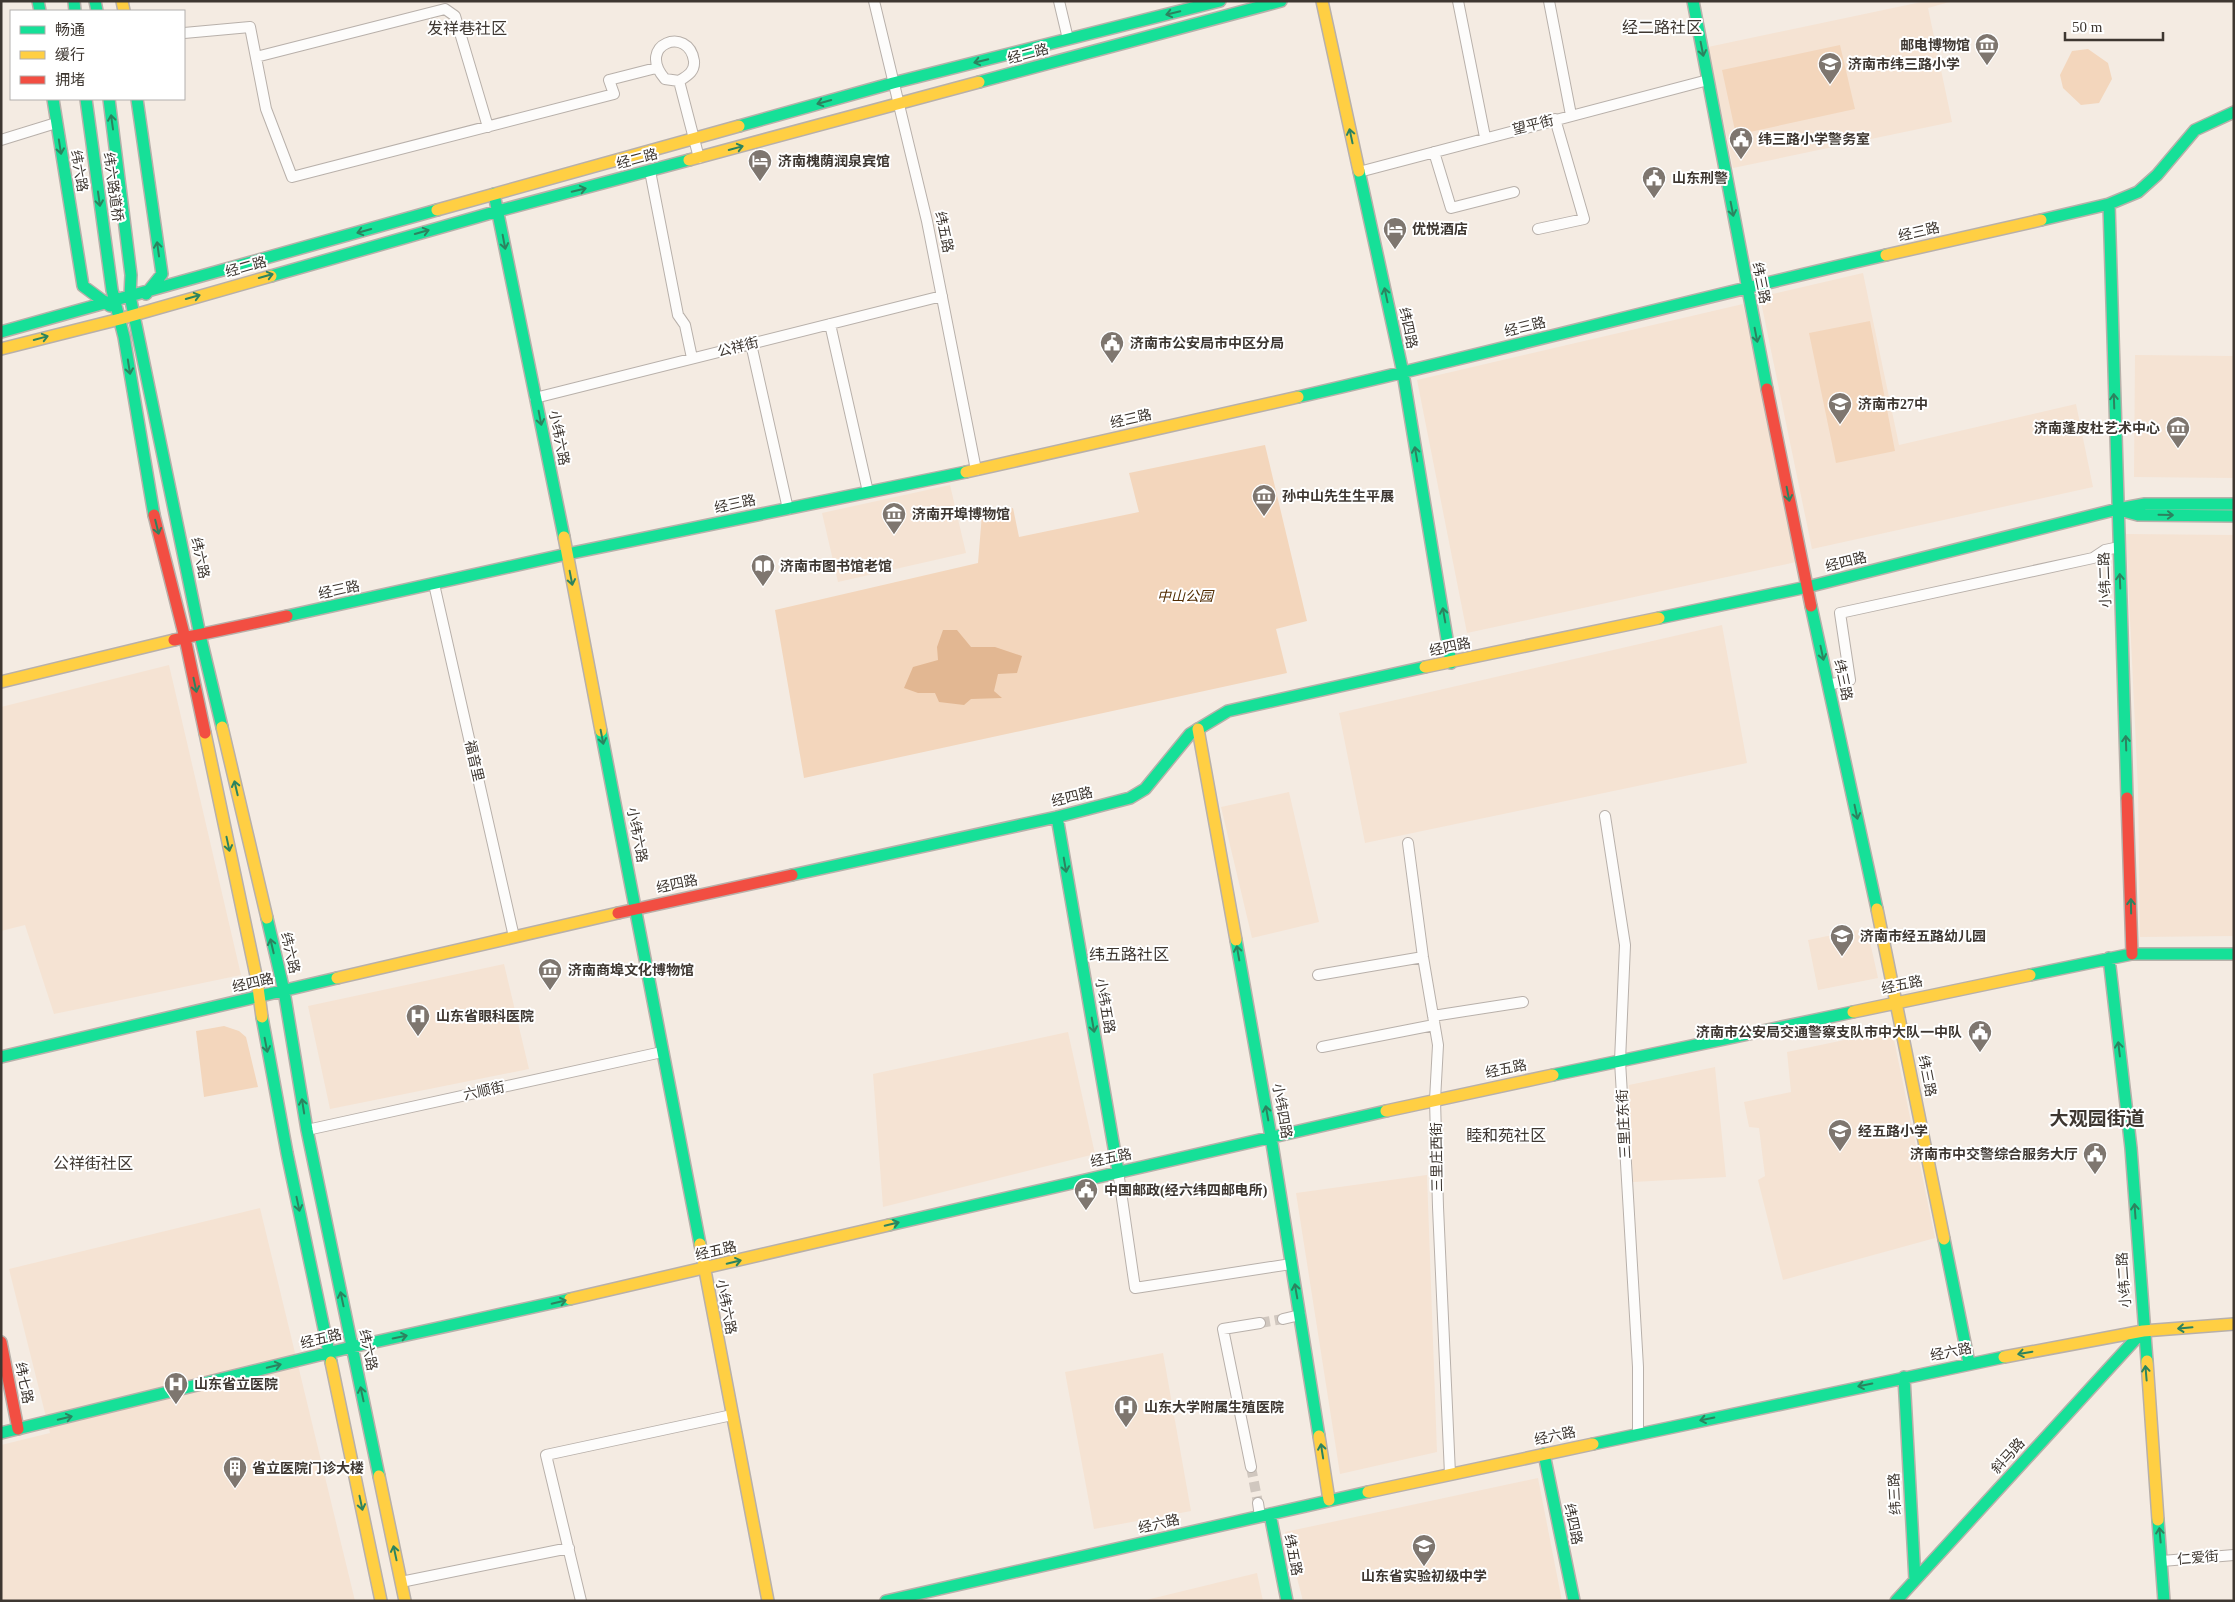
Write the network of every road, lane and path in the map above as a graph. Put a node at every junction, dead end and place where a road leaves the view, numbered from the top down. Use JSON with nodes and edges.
{"nodes":[{"id":1,"x":874,"y":1,"type":"edge"},
{"id":2,"x":1059,"y":1,"type":"edge"},
{"id":3,"x":1220,"y":1,"type":"edge"},
{"id":4,"x":1281,"y":1,"type":"edge"},
{"id":5,"x":1322,"y":1,"type":"edge"},
{"id":6,"x":1458,"y":1,"type":"edge"},
{"id":7,"x":1549,"y":1,"type":"edge"},
{"id":8,"x":1693,"y":1,"type":"edge"},
{"id":9,"x":185,"y":33,"type":"edge"},
{"id":10,"x":1068,"y":39,"type":"junction"},
{"id":11,"x":256,"y":57,"type":"junction"},
{"id":12,"x":656,"y":68,"type":"junction"},
{"id":13,"x":1708,"y":80,"type":"junction"},
{"id":14,"x":679,"y":81,"type":"junction"},
{"id":15,"x":893,"y":83,"type":"junction"},
{"id":16,"x":53,"y":100,"type":"edge"},
{"id":17,"x":86,"y":100,"type":"edge"},
{"id":18,"x":109,"y":100,"type":"edge"},
{"id":19,"x":137,"y":100,"type":"edge"},
{"id":20,"x":898,"y":104,"type":"junction"},
{"id":21,"x":2234,"y":112,"type":"edge"},
{"id":22,"x":1571,"y":115,"type":"junction"},
{"id":23,"x":1555,"y":119,"type":"junction"},
{"id":24,"x":56,"y":123,"type":"junction"},
{"id":25,"x":488,"y":127,"type":"junction"},
{"id":26,"x":1485,"y":137,"type":"junction"},
{"id":27,"x":694,"y":138,"type":"junction"},
{"id":28,"x":1,"y":140,"type":"edge"},
{"id":29,"x":1434,"y":152,"type":"junction"},
{"id":30,"x":699,"y":158,"type":"junction"},
{"id":31,"x":650,"y":171,"type":"junction"},
{"id":32,"x":1359,"y":172,"type":"junction"},
{"id":33,"x":1514,"y":192,"type":"dead end"},
{"id":34,"x":494,"y":194,"type":"junction"},
{"id":35,"x":2109,"y":204,"type":"junction"},
{"id":36,"x":498,"y":211,"type":"junction"},
{"id":37,"x":1538,"y":229,"type":"dead end"},
{"id":38,"x":131,"y":275,"type":"joint"},
{"id":39,"x":1747,"y":287,"type":"junction"},
{"id":40,"x":147,"y":292,"type":"junction"},
{"id":41,"x":130,"y":296,"type":"junction"},
{"id":42,"x":942,"y":296,"type":"junction"},
{"id":43,"x":112,"y":302,"type":"junction"},
{"id":44,"x":134,"y":314,"type":"junction"},
{"id":45,"x":120,"y":319,"type":"junction"},
{"id":46,"x":830,"y":324,"type":"junction"},
{"id":47,"x":1,"y":332,"type":"edge"},
{"id":48,"x":751,"y":344,"type":"junction"},
{"id":49,"x":1,"y":349,"type":"edge"},
{"id":50,"x":692,"y":358,"type":"junction"},
{"id":51,"x":1402,"y":373,"type":"junction"},
{"id":52,"x":535,"y":398,"type":"junction"},
{"id":53,"x":976,"y":470,"type":"junction"},
{"id":54,"x":868,"y":492,"type":"junction"},
{"id":55,"x":2234,"y":504,"type":"edge"},
{"id":56,"x":788,"y":509,"type":"junction"},
{"id":57,"x":2118,"y":510,"type":"junction"},
{"id":58,"x":2234,"y":516,"type":"edge"},
{"id":59,"x":2119,"y":546,"type":"junction"},
{"id":60,"x":567,"y":554,"type":"junction"},
{"id":61,"x":434,"y":584,"type":"junction"},
{"id":62,"x":1807,"y":587,"type":"junction"},
{"id":63,"x":200,"y":635,"type":"junction"},
{"id":64,"x":185,"y":638,"type":"junction"},
{"id":65,"x":1451,"y":663,"type":"junction"},
{"id":66,"x":1,"y":682,"type":"edge"},
{"id":67,"x":1828,"y":685,"type":"junction"},
{"id":68,"x":1198,"y":729,"type":"junction"},
{"id":69,"x":1605,"y":816,"type":"dead end"},
{"id":70,"x":1056,"y":817,"type":"junction"},
{"id":71,"x":1408,"y":843,"type":"dead end"},
{"id":72,"x":635,"y":909,"type":"junction"},
{"id":73,"x":514,"y":937,"type":"junction"},
{"id":74,"x":2132,"y":954,"type":"junction"},
{"id":75,"x":2234,"y":954,"type":"edge"},
{"id":76,"x":1423,"y":957,"type":"junction"},
{"id":77,"x":2109,"y":958,"type":"junction"},
{"id":78,"x":1318,"y":975,"type":"dead end"},
{"id":79,"x":284,"y":991,"type":"junction"},
{"id":80,"x":259,"y":997,"type":"junction"},
{"id":81,"x":1523,"y":1002,"type":"dead end"},
{"id":82,"x":1897,"y":1002,"type":"junction"},
{"id":83,"x":1434,"y":1021,"type":"junction"},
{"id":84,"x":1322,"y":1046,"type":"dead end"},
{"id":85,"x":662,"y":1052,"type":"junction"},
{"id":86,"x":1,"y":1058,"type":"edge"},
{"id":87,"x":1620,"y":1061,"type":"junction"},
{"id":88,"x":1435,"y":1100,"type":"junction"},
{"id":89,"x":307,"y":1130,"type":"junction"},
{"id":90,"x":1271,"y":1137,"type":"junction"},
{"id":91,"x":1118,"y":1171,"type":"junction"},
{"id":92,"x":1291,"y":1264,"type":"junction"},
{"id":93,"x":704,"y":1269,"type":"junction"},
{"id":94,"x":1300,"y":1315,"type":"junction"},
{"id":95,"x":1283,"y":1318,"type":"tunnel mouth"},
{"id":96,"x":1260,"y":1323,"type":"tunnel mouth"},
{"id":97,"x":2234,"y":1324,"type":"edge"},
{"id":98,"x":2143,"y":1331,"type":"junction"},
{"id":99,"x":1,"y":1342,"type":"edge"},
{"id":100,"x":352,"y":1347,"type":"junction"},
{"id":101,"x":329,"y":1353,"type":"junction"},
{"id":102,"x":1969,"y":1363,"type":"junction"},
{"id":103,"x":1904,"y":1377,"type":"junction"},
{"id":104,"x":732,"y":1415,"type":"junction"},
{"id":105,"x":18,"y":1429,"type":"junction"},
{"id":106,"x":1,"y":1433,"type":"edge"},
{"id":107,"x":1638,"y":1434,"type":"junction"},
{"id":108,"x":1544,"y":1454,"type":"junction"},
{"id":109,"x":1251,"y":1467,"type":"tunnel mouth"},
{"id":110,"x":1450,"y":1474,"type":"junction"},
{"id":111,"x":1329,"y":1500,"type":"junction"},
{"id":112,"x":1258,"y":1503,"type":"tunnel mouth"},
{"id":113,"x":1265,"y":1515,"type":"junction"},
{"id":114,"x":569,"y":1548,"type":"junction"},
{"id":115,"x":2234,"y":1555,"type":"edge"},
{"id":116,"x":2162,"y":1561,"type":"junction"},
{"id":117,"x":1915,"y":1580,"type":"junction"},
{"id":118,"x":400,"y":1582,"type":"junction"},
{"id":119,"x":381,"y":1601,"type":"edge"},
{"id":120,"x":405,"y":1601,"type":"edge"},
{"id":121,"x":581,"y":1601,"type":"edge"},
{"id":122,"x":768,"y":1601,"type":"edge"},
{"id":123,"x":886,"y":1601,"type":"edge"},
{"id":124,"x":1288,"y":1601,"type":"edge"},
{"id":125,"x":1574,"y":1601,"type":"edge"},
{"id":126,"x":1896,"y":1601,"type":"edge"},
{"id":127,"x":2164,"y":1601,"type":"edge"}],
"edges":[{"from":1,"to":15,"type":"street","name":"纬五路"},
{"from":2,"to":10,"type":"street"},
{"from":3,"to":10,"type":"street","name":"经二路","one_way":true},
{"from":4,"to":20,"type":"street","name":"经二路"},
{"from":32,"to":5,"type":"street","name":"纬四路","one_way":true},
{"from":6,"to":26,"type":"street"},
{"from":7,"to":22,"type":"street"},
{"from":8,"to":13,"type":"street","name":"纬三路","one_way":true},
{"from":9,"to":11,"type":"street"},
{"from":10,"to":15,"type":"street","name":"经二路","one_way":true},
{"from":11,"to":25,"type":"street"},
{"from":11,"to":25,"type":"street"},
{"from":12,"to":14,"type":"street"},
{"from":12,"to":14,"type":"street"},
{"from":12,"to":25,"type":"street"},
{"from":13,"to":22,"type":"street","name":"望平街"},
{"from":13,"to":39,"type":"street","name":"纬三路","one_way":true},
{"from":14,"to":27,"type":"street"},
{"from":15,"to":20,"type":"street","name":"纬五路"},
{"from":15,"to":27,"type":"street","name":"经二路","one_way":true},
{"from":16,"to":24,"type":"street","name":"纬六路"},
{"from":17,"to":43,"type":"street","name":"纬六路道桥","one_way":true},
{"from":38,"to":18,"type":"street","name":"纬六路道桥","one_way":true},
{"from":40,"to":19,"type":"street","one_way":true},
{"from":30,"to":20,"type":"street","name":"经二路","one_way":true},
{"from":20,"to":42,"type":"street","name":"纬五路"},
{"from":21,"to":35,"type":"street","name":"经三路"},
{"from":22,"to":23,"type":"street","name":"望平街"},
{"from":23,"to":26,"type":"street","name":"望平街"},
{"from":23,"to":37,"type":"street"},
{"from":24,"to":28,"type":"street"},
{"from":24,"to":43,"type":"street","name":"纬六路","one_way":true},
{"from":26,"to":29,"type":"street","name":"望平街"},
{"from":27,"to":30,"type":"street"},
{"from":27,"to":34,"type":"street","name":"经二路"},
{"from":29,"to":32,"type":"street","name":"望平街"},
{"from":29,"to":33,"type":"street"},
{"from":30,"to":31,"type":"street","name":"经二路"},
{"from":36,"to":31,"type":"street","name":"经二路","one_way":true},
{"from":31,"to":50,"type":"street"},
{"from":51,"to":32,"type":"street","name":"纬四路","one_way":true},
{"from":34,"to":36,"type":"street","name":"小纬六路"},
{"from":34,"to":40,"type":"street","name":"经二路","one_way":true},
{"from":35,"to":39,"type":"street","name":"经三路"},
{"from":57,"to":35,"type":"street","name":"小纬二路","one_way":true},
{"from":44,"to":36,"type":"street","name":"经二路","one_way":true},
{"from":36,"to":52,"type":"street","name":"小纬六路","one_way":true},
{"from":38,"to":41,"type":"street","name":"纬六路"},
{"from":39,"to":51,"type":"street","name":"经三路"},
{"from":39,"to":62,"type":"street","name":"纬三路","one_way":true},
{"from":40,"to":41,"type":"street","name":"经二路"},
{"from":40,"to":44,"type":"street"},
{"from":41,"to":43,"type":"street","name":"经二路"},
{"from":41,"to":44,"type":"street","name":"纬六路"},
{"from":42,"to":46,"type":"street","name":"公祥街"},
{"from":42,"to":53,"type":"street","name":"纬五路"},
{"from":43,"to":45,"type":"street"},
{"from":43,"to":47,"type":"street","name":"经二路"},
{"from":44,"to":45,"type":"street","name":"经二路"},
{"from":44,"to":63,"type":"street","name":"纬六路"},
{"from":49,"to":45,"type":"street","name":"经二路","one_way":true},
{"from":45,"to":64,"type":"street","one_way":true},
{"from":46,"to":48,"type":"street","name":"公祥街"},
{"from":46,"to":54,"type":"street"},
{"from":48,"to":50,"type":"street","name":"公祥街"},
{"from":48,"to":56,"type":"street"},
{"from":50,"to":52,"type":"street","name":"公祥街"},
{"from":51,"to":53,"type":"street","name":"经三路"},
{"from":65,"to":51,"type":"street","name":"纬四路","one_way":true},
{"from":52,"to":60,"type":"street","name":"小纬六路","one_way":true},
{"from":53,"to":54,"type":"street","name":"经三路"},
{"from":54,"to":56,"type":"street","name":"经三路"},
{"from":55,"to":57,"type":"street","name":"经四路"},
{"from":56,"to":60,"type":"street","name":"经三路"},
{"from":57,"to":58,"type":"street","name":"经四路","one_way":true},
{"from":57,"to":59,"type":"street","name":"小纬二路"},
{"from":57,"to":62,"type":"street","name":"经四路"},
{"from":59,"to":67,"type":"street"},
{"from":74,"to":59,"type":"street","name":"小纬二路","one_way":true},
{"from":60,"to":61,"type":"street","name":"经三路"},
{"from":60,"to":72,"type":"street","name":"小纬六路","one_way":true},
{"from":61,"to":63,"type":"street","name":"经三路"},
{"from":61,"to":73,"type":"street","name":"福音里"},
{"from":62,"to":65,"type":"street","name":"经四路"},
{"from":62,"to":67,"type":"street","name":"纬三路","one_way":true},
{"from":63,"to":64,"type":"street","name":"经三路"},
{"from":79,"to":63,"type":"street","name":"纬六路","one_way":true},
{"from":64,"to":66,"type":"street","name":"经三路"},
{"from":64,"to":80,"type":"street","one_way":true},
{"from":65,"to":68,"type":"street","name":"经四路"},
{"from":67,"to":82,"type":"street","name":"纬三路","one_way":true},
{"from":68,"to":70,"type":"street","name":"经四路"},
{"from":90,"to":68,"type":"street","name":"小纬四路","one_way":true},
{"from":69,"to":87,"type":"street","name":"三里庄东街"},
{"from":70,"to":72,"type":"street","name":"经四路"},
{"from":70,"to":91,"type":"street","name":"小纬五路","one_way":true},
{"from":71,"to":76,"type":"street","name":"三里庄西街"},
{"from":72,"to":73,"type":"street","name":"经四路"},
{"from":72,"to":85,"type":"street","name":"小纬六路"},
{"from":73,"to":79,"type":"street","name":"经四路"},
{"from":74,"to":75,"type":"street","name":"经五路"},
{"from":74,"to":77,"type":"street","name":"经五路"},
{"from":76,"to":78,"type":"street"},
{"from":76,"to":83,"type":"street","name":"三里庄西街"},
{"from":77,"to":82,"type":"street","name":"经五路"},
{"from":98,"to":77,"type":"street","name":"小纬二路","one_way":true},
{"from":79,"to":80,"type":"street","name":"经四路"},
{"from":89,"to":79,"type":"street","name":"纬六路","one_way":true},
{"from":80,"to":86,"type":"street","name":"经四路"},
{"from":80,"to":101,"type":"street","one_way":true},
{"from":81,"to":83,"type":"street"},
{"from":82,"to":87,"type":"street","name":"经五路"},
{"from":82,"to":102,"type":"street","name":"纬三路"},
{"from":83,"to":84,"type":"street"},
{"from":83,"to":88,"type":"street","name":"三里庄西街"},
{"from":85,"to":89,"type":"street","name":"六顺街"},
{"from":85,"to":93,"type":"street","name":"小纬六路"},
{"from":87,"to":88,"type":"street","name":"经五路"},
{"from":87,"to":107,"type":"street","name":"三里庄东街"},
{"from":88,"to":90,"type":"street","name":"经五路"},
{"from":88,"to":110,"type":"street","name":"三里庄西街"},
{"from":100,"to":89,"type":"street","name":"纬六路","one_way":true},
{"from":90,"to":91,"type":"street","name":"经五路"},
{"from":90,"to":92,"type":"street","name":"小纬四路"},
{"from":91,"to":92,"type":"street"},
{"from":93,"to":91,"type":"street","name":"经五路","one_way":true},
{"from":94,"to":92,"type":"street","name":"小纬四路","one_way":true},
{"from":100,"to":93,"type":"street","name":"经五路","one_way":true},
{"from":93,"to":104,"type":"street","name":"小纬六路"},
{"from":94,"to":95,"type":"street"},
{"from":111,"to":94,"type":"street","name":"小纬四路","one_way":true},
{"from":96,"to":109,"type":"street"},
{"from":97,"to":98,"type":"street","name":"经六路","one_way":true},
{"from":98,"to":102,"type":"street","name":"经六路","one_way":true},
{"from":116,"to":98,"type":"street","name":"小纬二路","one_way":true},
{"from":98,"to":117,"type":"street","name":"斜马路"},
{"from":99,"to":105,"type":"street","name":"纬七路"},
{"from":100,"to":101,"type":"street","name":"经五路"},
{"from":118,"to":100,"type":"street","name":"纬六路","one_way":true},
{"from":105,"to":101,"type":"street","name":"经五路","one_way":true},
{"from":101,"to":119,"type":"street","one_way":true},
{"from":102,"to":103,"type":"street","name":"经六路"},
{"from":103,"to":107,"type":"street","name":"经六路","one_way":true},
{"from":103,"to":117,"type":"street","name":"纬三路"},
{"from":104,"to":114,"type":"street"},
{"from":104,"to":122,"type":"street","name":"小纬六路"},
{"from":105,"to":106,"type":"street","name":"经五路"},
{"from":107,"to":108,"type":"street","name":"经六路"},
{"from":108,"to":110,"type":"street","name":"经六路"},
{"from":108,"to":125,"type":"street","name":"纬四路"},
{"from":110,"to":111,"type":"street","name":"经六路"},
{"from":111,"to":113,"type":"street","name":"经六路"},
{"from":112,"to":113,"type":"street"},
{"from":113,"to":123,"type":"street","name":"经六路"},
{"from":113,"to":124,"type":"street","name":"纬五路"},
{"from":114,"to":118,"type":"street"},
{"from":114,"to":121,"type":"street"},
{"from":115,"to":116,"type":"street","name":"仁爱街"},
{"from":116,"to":127,"type":"street","name":"小纬二路"},
{"from":117,"to":126,"type":"street","name":"斜马路"},
{"from":118,"to":120,"type":"street","name":"纬六路"}]}
